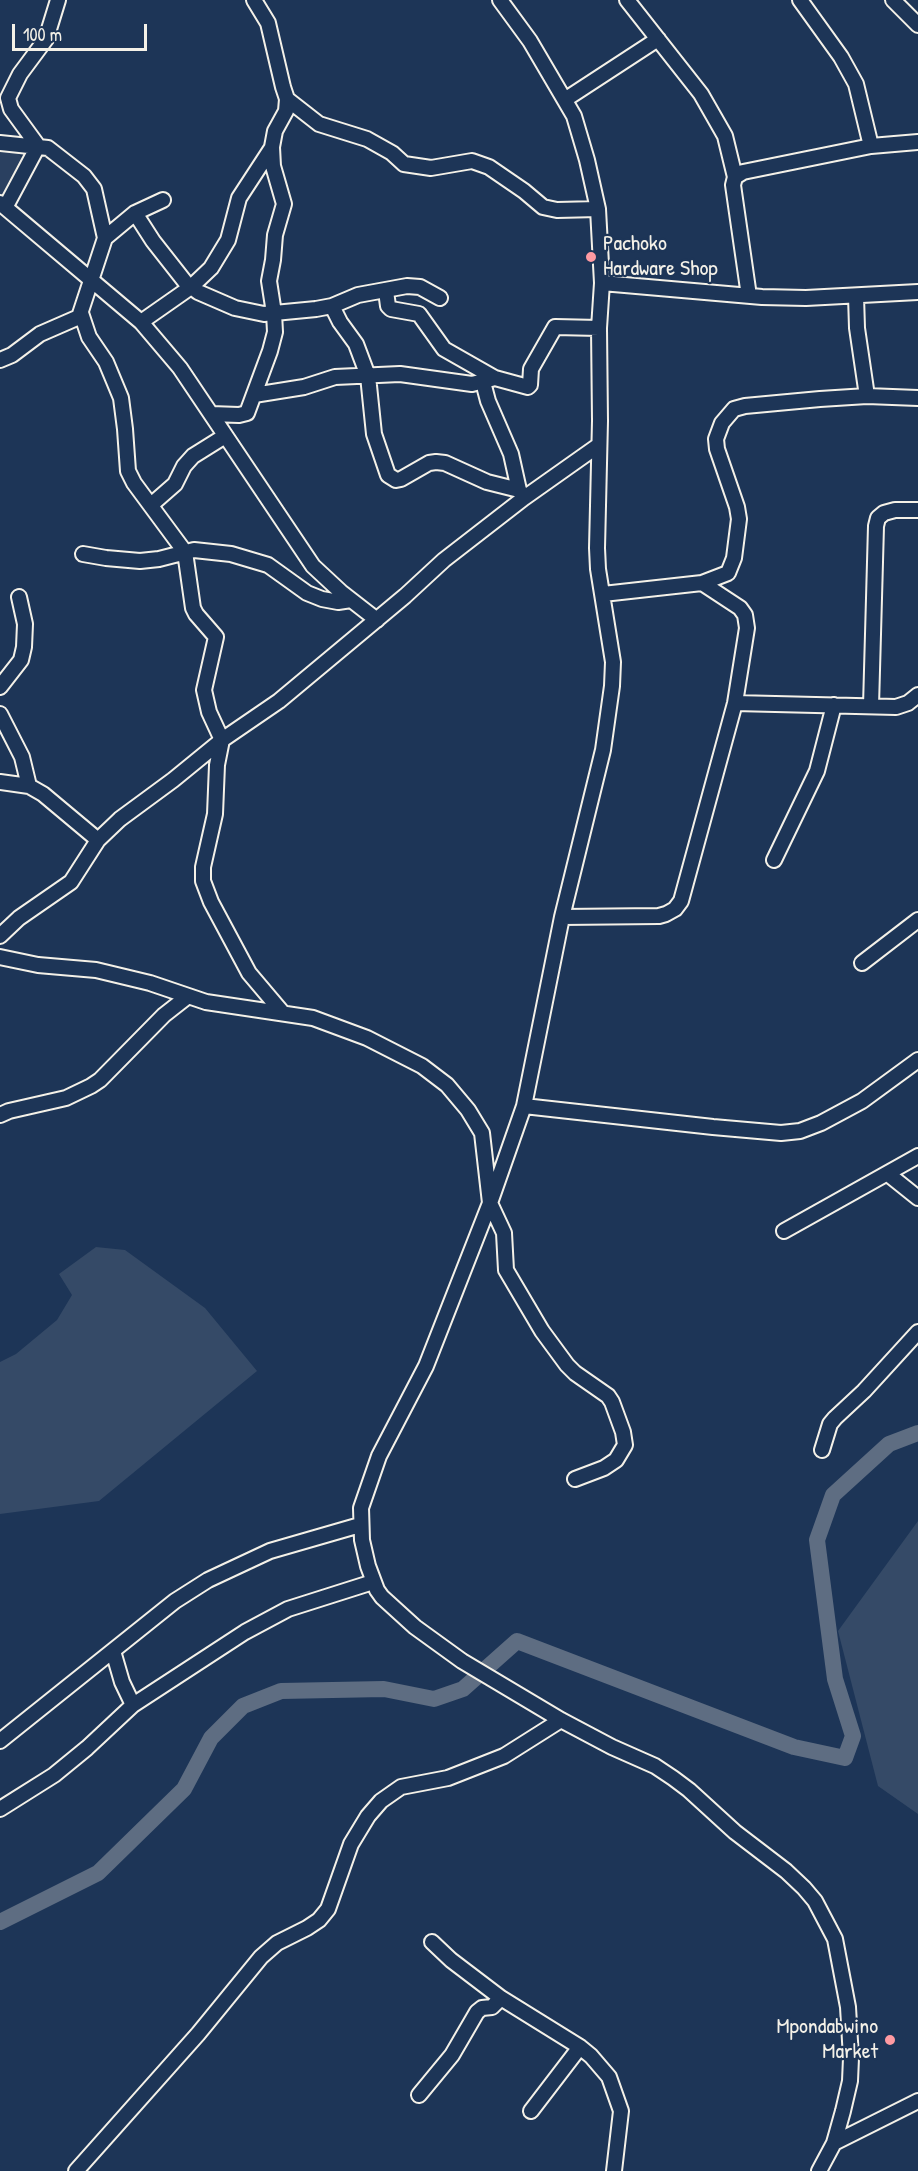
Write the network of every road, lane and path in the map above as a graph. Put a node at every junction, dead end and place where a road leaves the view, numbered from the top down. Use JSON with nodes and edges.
{"nodes":[{"id":1,"x":58,"y":0,"type":"edge"},
{"id":2,"x":254,"y":0,"type":"edge"},
{"id":3,"x":500,"y":0,"type":"edge"},
{"id":4,"x":627,"y":0,"type":"edge"},
{"id":5,"x":800,"y":0,"type":"edge"},
{"id":6,"x":894,"y":0,"type":"edge"},
{"id":7,"x":918,"y":25,"type":"edge"},
{"id":8,"x":658,"y":39,"type":"junction"},
{"id":9,"x":288,"y":99,"type":"junction"},
{"id":10,"x":566,"y":99,"type":"junction"},
{"id":11,"x":918,"y":142,"type":"edge"},
{"id":12,"x":0,"y":143,"type":"edge"},
{"id":13,"x":38,"y":146,"type":"junction"},
{"id":14,"x":871,"y":146,"type":"junction"},
{"id":15,"x":272,"y":147,"type":"junction"},
{"id":16,"x":735,"y":177,"type":"junction"},
{"id":17,"x":163,"y":200,"type":"dead end"},
{"id":18,"x":3,"y":205,"type":"edge"},
{"id":19,"x":598,"y":209,"type":"junction"},
{"id":20,"x":135,"y":213,"type":"junction"},
{"id":21,"x":105,"y":238,"type":"junction"},
{"id":22,"x":91,"y":279,"type":"junction"},
{"id":23,"x":602,"y":283,"type":"junction"},
{"id":24,"x":191,"y":287,"type":"junction"},
{"id":25,"x":386,"y":291,"type":"junction"},
{"id":26,"x":918,"y":292,"type":"edge"},
{"id":27,"x":749,"y":296,"type":"junction"},
{"id":28,"x":856,"y":296,"type":"junction"},
{"id":29,"x":440,"y":298,"type":"dead end"},
{"id":30,"x":332,"y":306,"type":"junction"},
{"id":31,"x":81,"y":313,"type":"junction"},
{"id":32,"x":274,"y":313,"type":"junction"},
{"id":33,"x":141,"y":322,"type":"junction"},
{"id":34,"x":599,"y":328,"type":"junction"},
{"id":35,"x":0,"y":360,"type":"edge"},
{"id":36,"x":368,"y":376,"type":"junction"},
{"id":37,"x":489,"y":380,"type":"junction"},
{"id":38,"x":255,"y":395,"type":"junction"},
{"id":39,"x":867,"y":396,"type":"junction"},
{"id":40,"x":918,"y":398,"type":"edge"},
{"id":41,"x":211,"y":414,"type":"junction"},
{"id":42,"x":225,"y":435,"type":"junction"},
{"id":43,"x":599,"y":445,"type":"junction"},
{"id":44,"x":521,"y":494,"type":"junction"},
{"id":45,"x":151,"y":505,"type":"junction"},
{"id":46,"x":918,"y":510,"type":"edge"},
{"id":47,"x":185,"y":552,"type":"junction"},
{"id":48,"x":83,"y":554,"type":"dead end"},
{"id":49,"x":702,"y":583,"type":"junction"},
{"id":50,"x":603,"y":594,"type":"junction"},
{"id":51,"x":19,"y":597,"type":"dead end"},
{"id":52,"x":351,"y":600,"type":"junction"},
{"id":53,"x":377,"y":620,"type":"junction"},
{"id":54,"x":0,"y":687,"type":"edge"},
{"id":55,"x":918,"y":695,"type":"edge"},
{"id":56,"x":735,"y":703,"type":"junction"},
{"id":57,"x":834,"y":705,"type":"junction"},
{"id":58,"x":871,"y":706,"type":"junction"},
{"id":59,"x":0,"y":714,"type":"edge"},
{"id":60,"x":222,"y":741,"type":"junction"},
{"id":61,"x":0,"y":782,"type":"edge"},
{"id":62,"x":29,"y":786,"type":"junction"},
{"id":63,"x":98,"y":840,"type":"junction"},
{"id":64,"x":774,"y":860,"type":"dead end"},
{"id":65,"x":562,"y":917,"type":"junction"},
{"id":66,"x":918,"y":920,"type":"edge"},
{"id":67,"x":0,"y":936,"type":"edge"},
{"id":68,"x":0,"y":957,"type":"edge"},
{"id":69,"x":862,"y":963,"type":"dead end"},
{"id":70,"x":187,"y":997,"type":"junction"},
{"id":71,"x":282,"y":1012,"type":"junction"},
{"id":72,"x":918,"y":1060,"type":"edge"},
{"id":73,"x":524,"y":1106,"type":"junction"},
{"id":74,"x":0,"y":1115,"type":"edge"},
{"id":75,"x":918,"y":1156,"type":"edge"},
{"id":76,"x":888,"y":1174,"type":"junction"},
{"id":77,"x":918,"y":1198,"type":"edge"},
{"id":78,"x":489,"y":1203,"type":"junction"},
{"id":79,"x":784,"y":1231,"type":"dead end"},
{"id":80,"x":918,"y":1332,"type":"edge"},
{"id":81,"x":822,"y":1450,"type":"dead end"},
{"id":82,"x":576,"y":1479,"type":"dead end"},
{"id":83,"x":360,"y":1525,"type":"junction"},
{"id":84,"x":373,"y":1582,"type":"junction"},
{"id":85,"x":113,"y":1651,"type":"junction"},
{"id":86,"x":133,"y":1705,"type":"junction"},
{"id":87,"x":561,"y":1720,"type":"junction"},
{"id":88,"x":0,"y":1741,"type":"edge"},
{"id":89,"x":0,"y":1809,"type":"edge"},
{"id":90,"x":432,"y":1942,"type":"dead end"},
{"id":91,"x":501,"y":1998,"type":"junction"},
{"id":92,"x":580,"y":2047,"type":"junction"},
{"id":93,"x":419,"y":2096,"type":"dead end"},
{"id":94,"x":918,"y":2101,"type":"edge"},
{"id":95,"x":531,"y":2111,"type":"dead end"},
{"id":96,"x":834,"y":2143,"type":"junction"},
{"id":97,"x":76,"y":2171,"type":"edge"},
{"id":98,"x":614,"y":2171,"type":"edge"},
{"id":99,"x":819,"y":2171,"type":"edge"}],
"edges":[{"from":1,"to":13,"type":"street"},
{"from":2,"to":9,"type":"street"},
{"from":3,"to":10,"type":"street"},
{"from":4,"to":8,"type":"street"},
{"from":5,"to":14,"type":"street"},
{"from":6,"to":7,"type":"street"},
{"from":8,"to":10,"type":"street"},
{"from":8,"to":16,"type":"street"},
{"from":9,"to":15,"type":"street"},
{"from":9,"to":19,"type":"street"},
{"from":10,"to":19,"type":"street"},
{"from":11,"to":14,"type":"street"},
{"from":12,"to":13,"type":"street"},
{"from":13,"to":18,"type":"street"},
{"from":13,"to":21,"type":"street"},
{"from":14,"to":16,"type":"street"},
{"from":15,"to":24,"type":"street"},
{"from":15,"to":32,"type":"street"},
{"from":16,"to":27,"type":"street"},
{"from":17,"to":20,"type":"street"},
{"from":18,"to":22,"type":"street"},
{"from":19,"to":23,"type":"street"},
{"from":20,"to":21,"type":"street"},
{"from":20,"to":24,"type":"street"},
{"from":21,"to":22,"type":"street"},
{"from":22,"to":31,"type":"street"},
{"from":22,"to":33,"type":"street"},
{"from":23,"to":27,"type":"street"},
{"from":23,"to":34,"type":"street"},
{"from":24,"to":32,"type":"street"},
{"from":24,"to":33,"type":"street"},
{"from":25,"to":29,"type":"street"},
{"from":25,"to":30,"type":"street"},
{"from":25,"to":37,"type":"street"},
{"from":26,"to":28,"type":"street"},
{"from":27,"to":28,"type":"street"},
{"from":28,"to":39,"type":"street"},
{"from":30,"to":32,"type":"street"},
{"from":30,"to":36,"type":"street"},
{"from":31,"to":35,"type":"street"},
{"from":31,"to":45,"type":"street"},
{"from":32,"to":38,"type":"street"},
{"from":33,"to":41,"type":"street"},
{"from":34,"to":37,"type":"street"},
{"from":34,"to":43,"type":"street"},
{"from":36,"to":37,"type":"street"},
{"from":36,"to":38,"type":"street"},
{"from":36,"to":44,"type":"street"},
{"from":37,"to":44,"type":"street"},
{"from":38,"to":41,"type":"street"},
{"from":39,"to":40,"type":"street"},
{"from":39,"to":49,"type":"street"},
{"from":41,"to":42,"type":"street"},
{"from":42,"to":45,"type":"street"},
{"from":42,"to":52,"type":"street"},
{"from":43,"to":44,"type":"street"},
{"from":43,"to":50,"type":"street"},
{"from":44,"to":53,"type":"street"},
{"from":45,"to":47,"type":"street"},
{"from":46,"to":58,"type":"street"},
{"from":47,"to":48,"type":"street"},
{"from":47,"to":52,"type":"street"},
{"from":47,"to":60,"type":"street"},
{"from":49,"to":50,"type":"street"},
{"from":49,"to":56,"type":"street"},
{"from":50,"to":65,"type":"street"},
{"from":51,"to":54,"type":"street"},
{"from":52,"to":53,"type":"street"},
{"from":53,"to":60,"type":"street"},
{"from":55,"to":58,"type":"street"},
{"from":56,"to":57,"type":"street"},
{"from":56,"to":65,"type":"street"},
{"from":57,"to":58,"type":"street"},
{"from":57,"to":64,"type":"street"},
{"from":59,"to":62,"type":"street"},
{"from":60,"to":63,"type":"street"},
{"from":60,"to":71,"type":"street"},
{"from":61,"to":62,"type":"street"},
{"from":62,"to":63,"type":"street"},
{"from":63,"to":67,"type":"street"},
{"from":65,"to":73,"type":"street"},
{"from":66,"to":69,"type":"street"},
{"from":68,"to":70,"type":"street"},
{"from":70,"to":71,"type":"street"},
{"from":70,"to":74,"type":"street"},
{"from":71,"to":78,"type":"street"},
{"from":72,"to":73,"type":"street"},
{"from":73,"to":78,"type":"street"},
{"from":75,"to":76,"type":"street"},
{"from":76,"to":77,"type":"street"},
{"from":76,"to":79,"type":"street"},
{"from":78,"to":82,"type":"street"},
{"from":78,"to":83,"type":"street"},
{"from":80,"to":81,"type":"street"},
{"from":83,"to":84,"type":"street"},
{"from":83,"to":85,"type":"street"},
{"from":84,"to":86,"type":"street"},
{"from":84,"to":87,"type":"street"},
{"from":85,"to":86,"type":"street"},
{"from":85,"to":88,"type":"street"},
{"from":86,"to":89,"type":"street"},
{"from":87,"to":96,"type":"street"},
{"from":87,"to":97,"type":"street"},
{"from":90,"to":91,"type":"street"},
{"from":91,"to":92,"type":"street"},
{"from":91,"to":93,"type":"street"},
{"from":92,"to":95,"type":"street"},
{"from":92,"to":98,"type":"street"},
{"from":94,"to":96,"type":"street"},
{"from":96,"to":99,"type":"street"}]}
